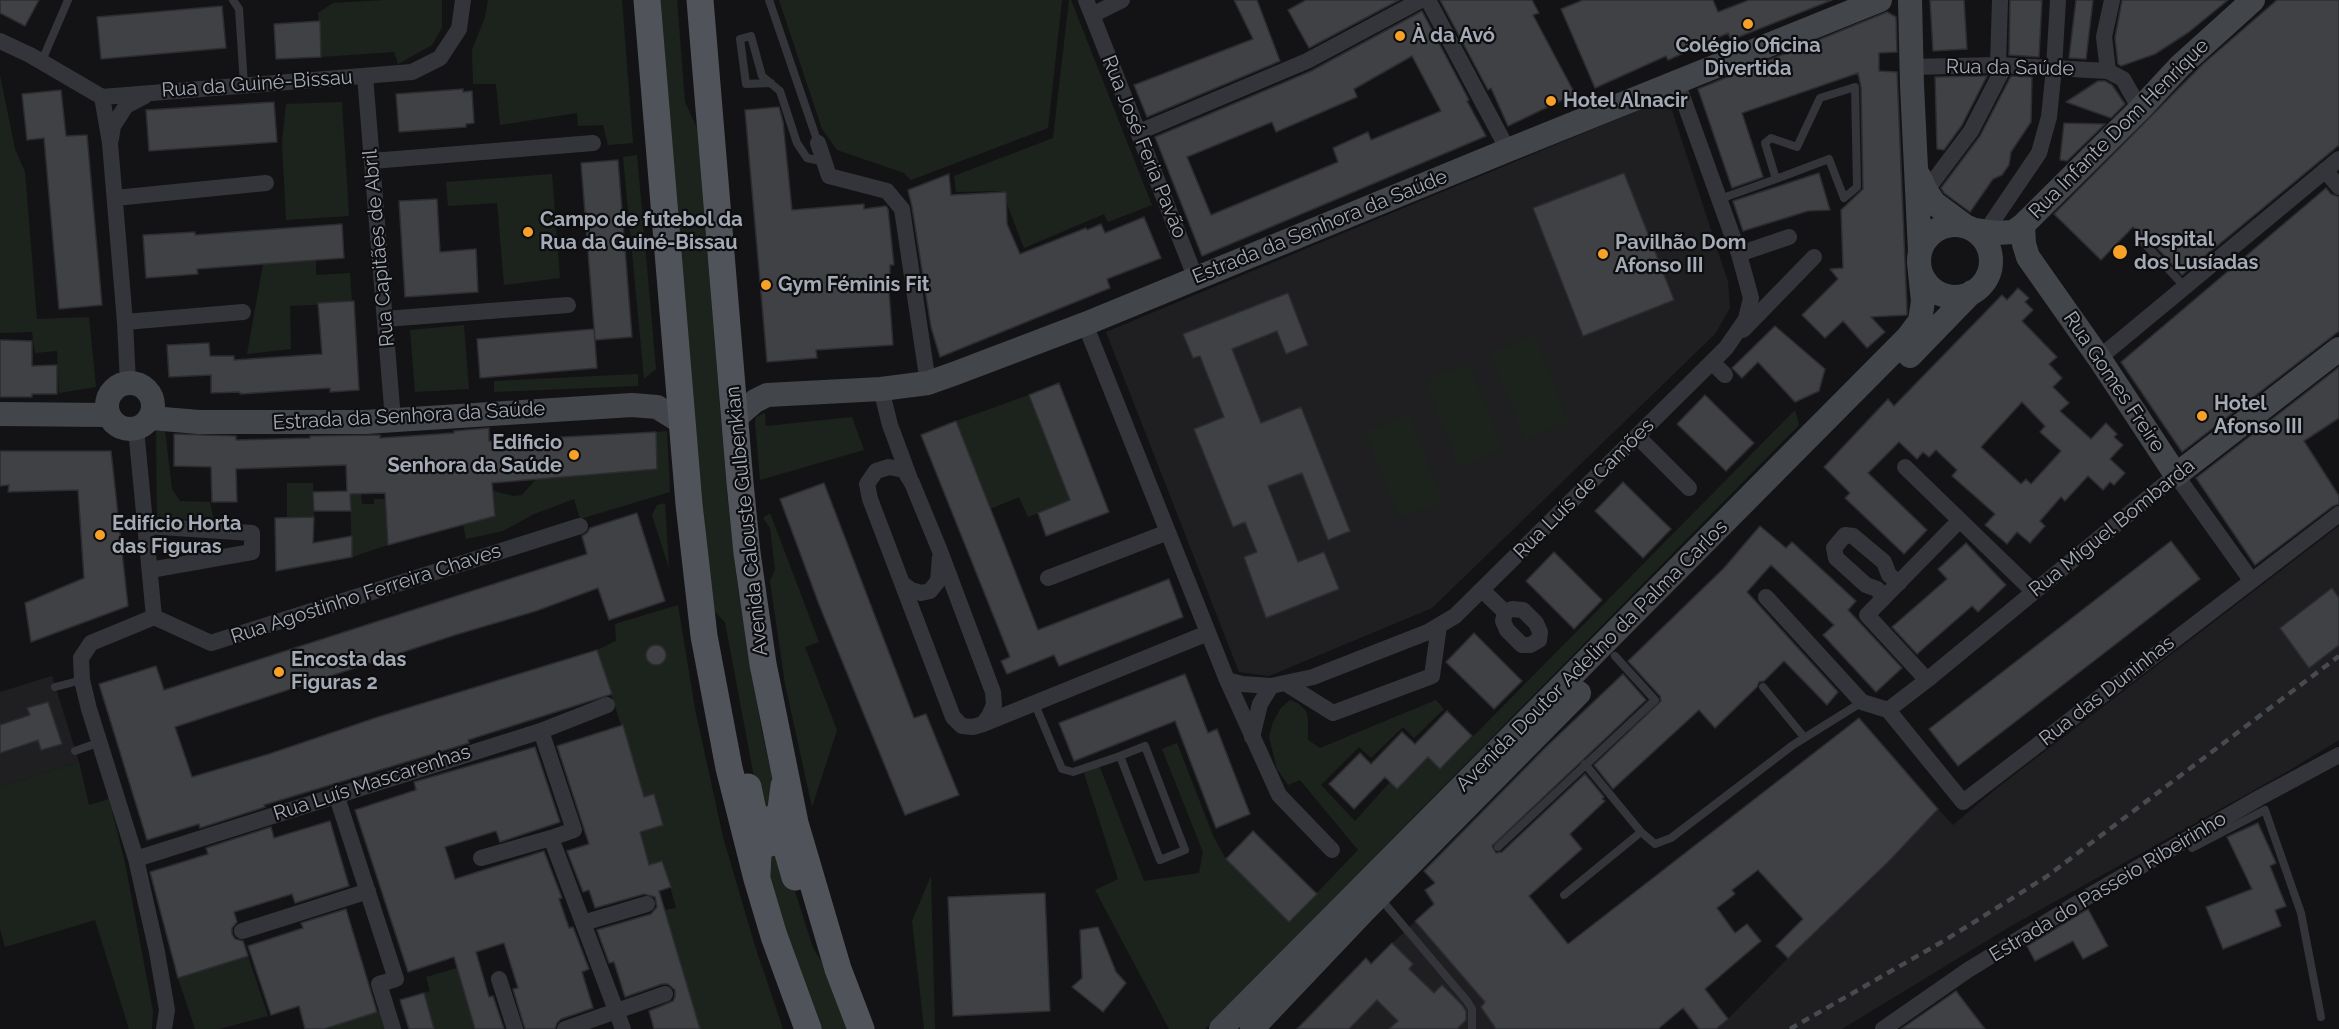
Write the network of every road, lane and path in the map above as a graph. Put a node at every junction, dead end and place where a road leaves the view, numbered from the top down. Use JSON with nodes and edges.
{"nodes":[{"id":1,"x":68,"y":0,"type":"edge"},
{"id":2,"x":233,"y":0,"type":"edge"},
{"id":3,"x":463,"y":0,"type":"edge"},
{"id":4,"x":647,"y":0,"type":"edge"},
{"id":5,"x":683,"y":0,"type":"edge"},
{"id":6,"x":700,"y":0,"type":"edge"},
{"id":7,"x":769,"y":0,"type":"edge"},
{"id":8,"x":1122,"y":0,"type":"edge"},
{"id":9,"x":1421,"y":0,"type":"edge"},
{"id":10,"x":1428,"y":0,"type":"edge"},
{"id":11,"x":1910,"y":0,"type":"edge"},
{"id":12,"x":2000,"y":0,"type":"edge"},
{"id":13,"x":2058,"y":0,"type":"edge"},
{"id":14,"x":2112,"y":0,"type":"edge"},
{"id":15,"x":2253,"y":0,"type":"edge"},
{"id":16,"x":1871,"y":3,"type":"edge"},
{"id":17,"x":1089,"y":7,"type":"edge"},
{"id":18,"x":1911,"y":30,"type":"junction"},
{"id":19,"x":0,"y":41,"type":"edge"},
{"id":20,"x":41,"y":63,"type":"junction"},
{"id":21,"x":2002,"y":65,"type":"junction"},
{"id":22,"x":1911,"y":67,"type":"junction"},
{"id":23,"x":2054,"y":68,"type":"junction"},
{"id":24,"x":2108,"y":71,"type":"junction"},
{"id":25,"x":365,"y":76,"type":"junction"},
{"id":26,"x":1677,"y":82,"type":"junction"},
{"id":27,"x":771,"y":83,"type":"junction"},
{"id":28,"x":244,"y":85,"type":"junction"},
{"id":29,"x":153,"y":92,"type":"junction"},
{"id":30,"x":102,"y":97,"type":"junction"},
{"id":31,"x":2140,"y":109,"type":"junction"},
{"id":32,"x":1139,"y":132,"type":"junction"},
{"id":33,"x":712,"y":142,"type":"junction"},
{"id":34,"x":110,"y":143,"type":"junction"},
{"id":35,"x":593,"y":143,"type":"dead end"},
{"id":36,"x":818,"y":143,"type":"joint"},
{"id":37,"x":1508,"y":150,"type":"junction"},
{"id":38,"x":2339,"y":159,"type":"edge"},
{"id":39,"x":372,"y":162,"type":"junction"},
{"id":40,"x":825,"y":162,"type":"junction"},
{"id":41,"x":1916,"y":168,"type":"junction"},
{"id":42,"x":2325,"y":170,"type":"junction"},
{"id":43,"x":1776,"y":179,"type":"junction"},
{"id":44,"x":266,"y":183,"type":"dead end"},
{"id":45,"x":2339,"y":187,"type":"edge"},
{"id":46,"x":1926,"y":191,"type":"junction"},
{"id":47,"x":115,"y":198,"type":"junction"},
{"id":48,"x":1720,"y":199,"type":"junction"},
{"id":49,"x":2023,"y":225,"type":"junction"},
{"id":50,"x":1975,"y":229,"type":"junction"},
{"id":51,"x":1789,"y":237,"type":"dead end"},
{"id":52,"x":2143,"y":242,"type":"dead end"},
{"id":53,"x":1739,"y":254,"type":"junction"},
{"id":54,"x":1814,"y":257,"type":"dead end"},
{"id":55,"x":1920,"y":258,"type":"junction"},
{"id":56,"x":2040,"y":271,"type":"junction"},
{"id":57,"x":1196,"y":279,"type":"junction"},
{"id":58,"x":1748,"y":281,"type":"junction"},
{"id":59,"x":2185,"y":287,"type":"junction"},
{"id":60,"x":1976,"y":290,"type":"junction"},
{"id":61,"x":1777,"y":296,"type":"junction"},
{"id":62,"x":568,"y":305,"type":"dead end"},
{"id":63,"x":243,"y":312,"type":"dead end"},
{"id":64,"x":385,"y":319,"type":"junction"},
{"id":65,"x":125,"y":322,"type":"junction"},
{"id":66,"x":1085,"y":324,"type":"junction"},
{"id":67,"x":1726,"y":348,"type":"junction"},
{"id":68,"x":2339,"y":349,"type":"edge"},
{"id":69,"x":2099,"y":358,"type":"junction"},
{"id":70,"x":1712,"y":362,"type":"junction"},
{"id":71,"x":1725,"y":375,"type":"dead end"},
{"id":72,"x":731,"y":376,"type":"junction"},
{"id":73,"x":680,"y":380,"type":"junction"},
{"id":74,"x":128,"y":383,"type":"junction"},
{"id":75,"x":928,"y":383,"type":"junction"},
{"id":76,"x":881,"y":389,"type":"junction"},
{"id":77,"x":767,"y":395,"type":"junction"},
{"id":78,"x":632,"y":405,"type":"junction"},
{"id":79,"x":0,"y":414,"type":"edge"},
{"id":80,"x":107,"y":415,"type":"junction"},
{"id":81,"x":734,"y":419,"type":"junction"},
{"id":82,"x":393,"y":420,"type":"junction"},
{"id":83,"x":144,"y":423,"type":"junction"},
{"id":84,"x":683,"y":423,"type":"junction"},
{"id":85,"x":1637,"y":436,"type":"junction"},
{"id":86,"x":1905,"y":467,"type":"dead end"},
{"id":87,"x":2175,"y":475,"type":"junction"},
{"id":88,"x":912,"y":483,"type":"junction"},
{"id":89,"x":1689,"y":488,"type":"dead end"},
{"id":90,"x":2339,"y":514,"type":"edge"},
{"id":91,"x":1960,"y":520,"type":"junction"},
{"id":92,"x":146,"y":526,"type":"junction"},
{"id":93,"x":580,"y":526,"type":"dead end"},
{"id":94,"x":1168,"y":532,"type":"junction"},
{"id":95,"x":940,"y":551,"type":"junction"},
{"id":96,"x":150,"y":570,"type":"junction"},
{"id":97,"x":1048,"y":578,"type":"dead end"},
{"id":98,"x":2251,"y":580,"type":"junction"},
{"id":99,"x":902,"y":583,"type":"junction"},
{"id":100,"x":1899,"y":583,"type":"junction"},
{"id":101,"x":1482,"y":590,"type":"junction"},
{"id":102,"x":2034,"y":592,"type":"junction"},
{"id":103,"x":1766,"y":597,"type":"dead end"},
{"id":104,"x":1884,"y":598,"type":"junction"},
{"id":105,"x":962,"y":609,"type":"junction"},
{"id":106,"x":1505,"y":612,"type":"dead end"},
{"id":107,"x":154,"y":617,"type":"junction"},
{"id":108,"x":916,"y":621,"type":"junction"},
{"id":109,"x":1439,"y":626,"type":"junction"},
{"id":110,"x":1208,"y":633,"type":"junction"},
{"id":111,"x":704,"y":636,"type":"junction"},
{"id":112,"x":1615,"y":656,"type":"junction"},
{"id":113,"x":81,"y":680,"type":"junction"},
{"id":114,"x":1227,"y":680,"type":"junction"},
{"id":115,"x":1927,"y":680,"type":"junction"},
{"id":116,"x":1278,"y":685,"type":"junction"},
{"id":117,"x":56,"y":687,"type":"dead end"},
{"id":118,"x":1763,"y":687,"type":"dead end"},
{"id":119,"x":993,"y":692,"type":"junction"},
{"id":120,"x":1034,"y":702,"type":"junction"},
{"id":121,"x":1862,"y":702,"type":"junction"},
{"id":122,"x":607,"y":705,"type":"dead end"},
{"id":123,"x":1017,"y":709,"type":"junction"},
{"id":124,"x":1888,"y":710,"type":"junction"},
{"id":125,"x":983,"y":724,"type":"junction"},
{"id":126,"x":541,"y":730,"type":"junction"},
{"id":127,"x":1252,"y":736,"type":"junction"},
{"id":128,"x":1804,"y":737,"type":"junction"},
{"id":129,"x":100,"y":742,"type":"junction"},
{"id":130,"x":75,"y":751,"type":"dead end"},
{"id":131,"x":2339,"y":755,"type":"edge"},
{"id":132,"x":1120,"y":756,"type":"junction"},
{"id":133,"x":1585,"y":764,"type":"junction"},
{"id":134,"x":783,"y":770,"type":"junction"},
{"id":135,"x":336,"y":794,"type":"junction"},
{"id":136,"x":1641,"y":832,"type":"junction"},
{"id":137,"x":551,"y":838,"type":"junction"},
{"id":138,"x":2189,"y":838,"type":"junction"},
{"id":139,"x":1498,"y":847,"type":"dead end"},
{"id":140,"x":1332,"y":850,"type":"dead end"},
{"id":141,"x":481,"y":858,"type":"dead end"},
{"id":142,"x":136,"y":859,"type":"junction"},
{"id":143,"x":757,"y":879,"type":"junction"},
{"id":144,"x":368,"y":891,"type":"junction"},
{"id":145,"x":1378,"y":896,"type":"junction"},
{"id":146,"x":1564,"y":896,"type":"dead end"},
{"id":147,"x":647,"y":904,"type":"dead end"},
{"id":148,"x":583,"y":923,"type":"junction"},
{"id":149,"x":242,"y":931,"type":"dead end"},
{"id":150,"x":838,"y":969,"type":"junction"},
{"id":151,"x":498,"y":979,"type":"dead end"},
{"id":152,"x":665,"y":994,"type":"dead end"},
{"id":153,"x":616,"y":1011,"type":"junction"},
{"id":154,"x":2321,"y":1017,"type":"dead end"},
{"id":155,"x":166,"y":1029,"type":"edge"},
{"id":156,"x":393,"y":1029,"type":"edge"},
{"id":157,"x":515,"y":1029,"type":"edge"},
{"id":158,"x":565,"y":1029,"type":"edge"},
{"id":159,"x":623,"y":1029,"type":"edge"},
{"id":160,"x":808,"y":1029,"type":"edge"},
{"id":161,"x":861,"y":1029,"type":"edge"},
{"id":162,"x":1221,"y":1029,"type":"edge"},
{"id":163,"x":1252,"y":1029,"type":"edge"},
{"id":164,"x":1472,"y":1029,"type":"edge"},
{"id":165,"x":1883,"y":1029,"type":"edge"}],
"edges":[{"from":1,"to":20,"type":"lane"},
{"from":2,"to":28,"type":"lane"},
{"from":3,"to":25,"type":"street","name":"Rua da Guiné-Bissau"},
{"from":4,"to":73,"type":"main road"},
{"from":5,"to":33,"type":"main road"},
{"from":6,"to":33,"type":"main road","name":"Avenida Calouste Gulbenkian"},
{"from":7,"to":36,"type":"lane"},
{"from":8,"to":17,"type":"street"},
{"from":9,"to":32,"type":"street"},
{"from":10,"to":37,"type":"street"},
{"from":11,"to":18,"type":"street","name":"Avenida Doutor Adelino da Palma Carlos"},
{"from":12,"to":21,"type":"street"},
{"from":13,"to":23,"type":"street"},
{"from":14,"to":24,"type":"street"},
{"from":15,"to":31,"type":"street","name":"Rua Infante Dom Henrique"},
{"from":16,"to":18,"type":"street","name":"Estrada da Senhora da Saúde"},
{"from":16,"to":26,"type":"street","name":"Estrada da Senhora da Saúde"},
{"from":17,"to":32,"type":"street","name":"Rua José Feria Pavão"},
{"from":18,"to":22,"type":"street","name":"Avenida Doutor Adelino da Palma Carlos"},
{"from":19,"to":20,"type":"street"},
{"from":20,"to":30,"type":"street"},
{"from":21,"to":22,"type":"street","name":"Rua da Saúde"},
{"from":21,"to":23,"type":"street","name":"Rua da Saúde"},
{"from":21,"to":46,"type":"street"},
{"from":22,"to":41,"type":"street","name":"Avenida Doutor Adelino da Palma Carlos"},
{"from":23,"to":24,"type":"street","name":"Rua da Saúde"},
{"from":23,"to":50,"type":"street"},
{"from":24,"to":31,"type":"street"},
{"from":25,"to":28,"type":"street","name":"Rua da Guiné-Bissau"},
{"from":25,"to":39,"type":"street","name":"Rua Capitães de Abril"},
{"from":26,"to":37,"type":"street","name":"Estrada da Senhora da Saúde"},
{"from":26,"to":48,"type":"street","name":"Rua Luís de Camões"},
{"from":27,"to":27,"type":"lane"},
{"from":27,"to":40,"type":"lane"},
{"from":28,"to":29,"type":"street","name":"Rua da Guiné-Bissau"},
{"from":29,"to":30,"type":"street","name":"Rua da Guiné-Bissau"},
{"from":29,"to":34,"type":"street"},
{"from":30,"to":34,"type":"street"},
{"from":31,"to":49,"type":"street","name":"Rua Infante Dom Henrique"},
{"from":32,"to":57,"type":"street","name":"Rua José Feria Pavão"},
{"from":33,"to":72,"type":"main road","name":"Avenida Calouste Gulbenkian"},
{"from":34,"to":47,"type":"street"},
{"from":35,"to":39,"type":"street"},
{"from":36,"to":40,"type":"street"},
{"from":37,"to":57,"type":"street","name":"Estrada da Senhora da Saúde"},
{"from":38,"to":42,"type":"street"},
{"from":39,"to":64,"type":"street","name":"Rua Capitães de Abril"},
{"from":40,"to":75,"type":"street"},
{"from":41,"to":46,"type":"street"},
{"from":41,"to":55,"type":"street","name":"Avenida Doutor Adelino da Palma Carlos"},
{"from":42,"to":45,"type":"street"},
{"from":42,"to":59,"type":"street"},
{"from":43,"to":43,"type":"lane"},
{"from":43,"to":48,"type":"lane"},
{"from":44,"to":47,"type":"street"},
{"from":46,"to":50,"type":"street"},
{"from":47,"to":65,"type":"street"},
{"from":48,"to":53,"type":"street","name":"Rua Luís de Camões"},
{"from":49,"to":50,"type":"street","name":"Rua Infante Dom Henrique"},
{"from":49,"to":56,"type":"street","name":"Rua Gomes Freire"},
{"from":50,"to":55,"type":"street"},
{"from":50,"to":60,"type":"street"},
{"from":51,"to":53,"type":"street"},
{"from":52,"to":59,"type":"lane"},
{"from":53,"to":58,"type":"street","name":"Rua Luís de Camões"},
{"from":54,"to":61,"type":"street","name":"Rua Luís de Camões"},
{"from":55,"to":60,"type":"street"},
{"from":55,"to":162,"type":"street","name":"Avenida Doutor Adelino da Palma Carlos"},
{"from":56,"to":60,"type":"street","name":"Avenida Doutor Adelino da Palma Carlos"},
{"from":56,"to":69,"type":"street","name":"Rua Gomes Freire"},
{"from":57,"to":66,"type":"street","name":"Estrada da Senhora da Saúde"},
{"from":58,"to":61,"type":"street"},
{"from":58,"to":67,"type":"street","name":"Rua Luís de Camões"},
{"from":59,"to":69,"type":"street"},
{"from":60,"to":112,"type":"street","name":"Avenida Doutor Adelino da Palma Carlos"},
{"from":61,"to":67,"type":"street","name":"Rua Luís de Camões"},
{"from":62,"to":64,"type":"street"},
{"from":63,"to":65,"type":"street"},
{"from":64,"to":82,"type":"street","name":"Rua Capitães de Abril"},
{"from":65,"to":74,"type":"street"},
{"from":66,"to":75,"type":"street","name":"Estrada da Senhora da Saúde"},
{"from":66,"to":94,"type":"street"},
{"from":67,"to":70,"type":"street","name":"Rua Luís de Camões"},
{"from":68,"to":87,"type":"street","name":"Rua Miguel Bombarda"},
{"from":69,"to":87,"type":"street","name":"Rua Gomes Freire"},
{"from":70,"to":71,"type":"street"},
{"from":70,"to":85,"type":"street","name":"Rua Luís de Camões"},
{"from":72,"to":77,"type":"street"},
{"from":72,"to":81,"type":"main road","name":"Avenida Calouste Gulbenkian"},
{"from":73,"to":78,"type":"street"},
{"from":73,"to":84,"type":"main road"},
{"from":74,"to":80,"type":"street"},
{"from":74,"to":83,"type":"street"},
{"from":75,"to":76,"type":"street","name":"Estrada da Senhora da Saúde"},
{"from":76,"to":77,"type":"street","name":"Estrada da Senhora da Saúde"},
{"from":76,"to":88,"type":"street"},
{"from":77,"to":81,"type":"street"},
{"from":78,"to":82,"type":"street","name":"Estrada da Senhora da Saúde"},
{"from":78,"to":84,"type":"street"},
{"from":79,"to":80,"type":"street"},
{"from":80,"to":83,"type":"street"},
{"from":81,"to":134,"type":"main road","name":"Avenida Calouste Gulbenkian"},
{"from":82,"to":83,"type":"street","name":"Estrada da Senhora da Saúde"},
{"from":83,"to":92,"type":"street"},
{"from":84,"to":111,"type":"main road"},
{"from":85,"to":89,"type":"street"},
{"from":85,"to":101,"type":"street","name":"Rua Luís de Camões"},
{"from":86,"to":91,"type":"street"},
{"from":87,"to":98,"type":"street","name":"Rua Gomes Freire"},
{"from":87,"to":102,"type":"street","name":"Rua Miguel Bombarda"},
{"from":88,"to":95,"type":"street"},
{"from":88,"to":99,"type":"street"},
{"from":90,"to":98,"type":"street","name":"Rua das Duninhas"},
{"from":91,"to":100,"type":"street"},
{"from":91,"to":102,"type":"street"},
{"from":92,"to":96,"type":"street"},
{"from":92,"to":96,"type":"street"},
{"from":93,"to":107,"type":"street","name":"Rua Agostinho Ferreira Chaves"},
{"from":94,"to":97,"type":"street"},
{"from":94,"to":110,"type":"street"},
{"from":95,"to":99,"type":"street"},
{"from":95,"to":105,"type":"street"},
{"from":96,"to":107,"type":"street"},
{"from":98,"to":124,"type":"street","name":"Rua das Duninhas"},
{"from":99,"to":108,"type":"street"},
{"from":100,"to":104,"type":"street"},
{"from":100,"to":104,"type":"street"},
{"from":101,"to":106,"type":"street"},
{"from":101,"to":109,"type":"street","name":"Rua Luís de Camões"},
{"from":102,"to":115,"type":"street","name":"Rua Miguel Bombarda"},
{"from":103,"to":121,"type":"street"},
{"from":104,"to":115,"type":"street"},
{"from":105,"to":108,"type":"street"},
{"from":105,"to":119,"type":"street"},
{"from":107,"to":113,"type":"street"},
{"from":108,"to":125,"type":"street"},
{"from":109,"to":116,"type":"street","name":"Rua Luís de Camões"},
{"from":109,"to":116,"type":"street","name":"Rua Luís de Camões"},
{"from":110,"to":114,"type":"street"},
{"from":110,"to":120,"type":"street"},
{"from":111,"to":134,"type":"main road"},
{"from":111,"to":143,"type":"main road"},
{"from":112,"to":133,"type":"lane"},
{"from":112,"to":145,"type":"street","name":"Avenida Doutor Adelino da Palma Carlos"},
{"from":113,"to":117,"type":"lane"},
{"from":113,"to":129,"type":"street"},
{"from":114,"to":116,"type":"street","name":"Rua Luís de Camões"},
{"from":114,"to":127,"type":"street"},
{"from":115,"to":124,"type":"street","name":"Rua Miguel Bombarda"},
{"from":116,"to":127,"type":"street"},
{"from":118,"to":128,"type":"lane"},
{"from":119,"to":123,"type":"street"},
{"from":119,"to":125,"type":"street"},
{"from":120,"to":123,"type":"street"},
{"from":120,"to":132,"type":"lane"},
{"from":121,"to":124,"type":"street"},
{"from":121,"to":128,"type":"lane"},
{"from":122,"to":126,"type":"street","name":"Rua Luís Mascarenhas"},
{"from":123,"to":125,"type":"street"},
{"from":126,"to":135,"type":"street","name":"Rua Luís Mascarenhas"},
{"from":126,"to":137,"type":"street"},
{"from":127,"to":140,"type":"street"},
{"from":128,"to":136,"type":"lane"},
{"from":129,"to":130,"type":"lane"},
{"from":129,"to":142,"type":"street"},
{"from":131,"to":138,"type":"street","name":"Estrada do Passeio Ribeirinho"},
{"from":132,"to":132,"type":"lane"},
{"from":133,"to":136,"type":"lane"},
{"from":133,"to":139,"type":"lane"},
{"from":134,"to":150,"type":"main road","name":"Avenida Calouste Gulbenkian"},
{"from":135,"to":142,"type":"street","name":"Rua Luís Mascarenhas"},
{"from":135,"to":144,"type":"street"},
{"from":136,"to":146,"type":"lane"},
{"from":137,"to":141,"type":"street"},
{"from":137,"to":148,"type":"street"},
{"from":138,"to":154,"type":"lane"},
{"from":138,"to":165,"type":"street","name":"Estrada do Passeio Ribeirinho"},
{"from":142,"to":155,"type":"street"},
{"from":143,"to":150,"type":"main road"},
{"from":143,"to":160,"type":"main road"},
{"from":144,"to":149,"type":"street"},
{"from":144,"to":156,"type":"street"},
{"from":145,"to":163,"type":"street","name":"Avenida Doutor Adelino da Palma Carlos"},
{"from":145,"to":164,"type":"lane"},
{"from":147,"to":148,"type":"street"},
{"from":148,"to":153,"type":"street"},
{"from":150,"to":161,"type":"main road","name":"Avenida Calouste Gulbenkian"},
{"from":151,"to":157,"type":"street"},
{"from":152,"to":153,"type":"street"},
{"from":153,"to":158,"type":"street"},
{"from":153,"to":159,"type":"street"}]}
